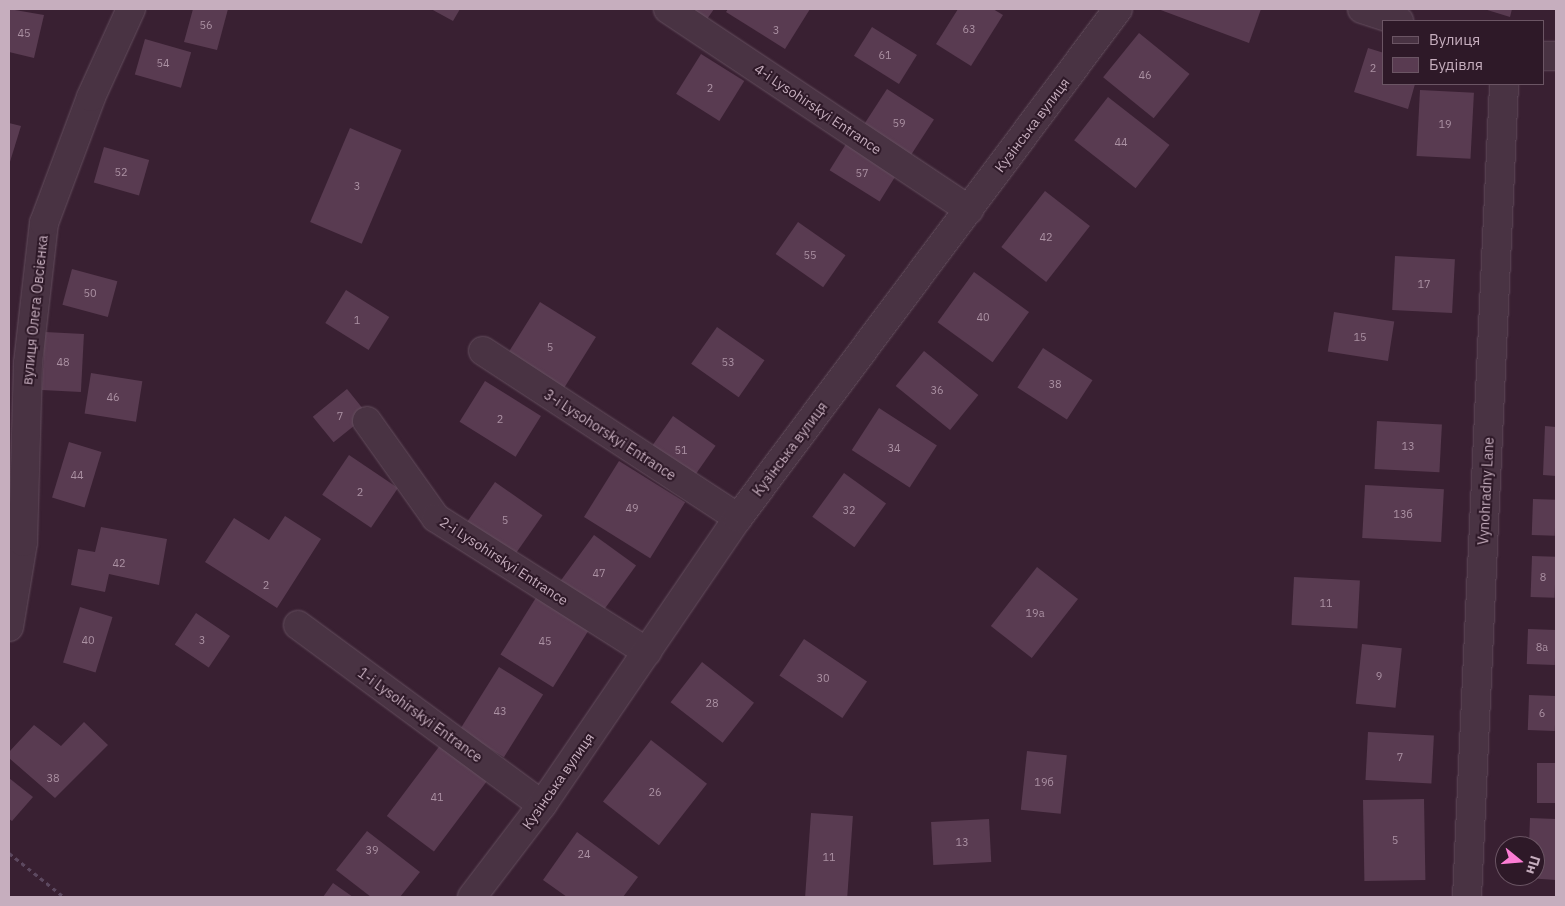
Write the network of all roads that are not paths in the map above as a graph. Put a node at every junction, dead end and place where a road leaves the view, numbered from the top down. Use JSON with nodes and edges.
{"nodes":[{"id":1,"x":130,"y":9,"type":"edge"},
{"id":2,"x":668,"y":9,"type":"edge"},
{"id":3,"x":1118,"y":9,"type":"edge"},
{"id":4,"x":1362,"y":9,"type":"edge"},
{"id":5,"x":1397,"y":20,"type":"edge"},
{"id":6,"x":1504,"y":85,"type":"edge"},
{"id":7,"x":969,"y":210,"type":"junction"},
{"id":8,"x":483,"y":351,"type":"dead end"},
{"id":9,"x":367,"y":422,"type":"dead end"},
{"id":10,"x":738,"y":518,"type":"junction"},
{"id":11,"x":298,"y":625,"type":"dead end"},
{"id":12,"x":9,"y":627,"type":"edge"},
{"id":13,"x":648,"y":652,"type":"junction"},
{"id":14,"x":542,"y":805,"type":"junction"},
{"id":15,"x":472,"y":897,"type":"edge"},
{"id":16,"x":1467,"y":897,"type":"edge"}],
"edges":[{"from":1,"to":12,"type":"street","name":"вулиця Олега Овсієнка"},
{"from":2,"to":7,"type":"street","name":"4-i Lysohirskyi Entrance"},
{"from":3,"to":7,"type":"street","name":"Кузінська вулиця"},
{"from":4,"to":5,"type":"street"},
{"from":6,"to":16,"type":"street","name":"Vynohradny Lane"},
{"from":7,"to":10,"type":"street","name":"Кузінська вулиця"},
{"from":8,"to":10,"type":"street","name":"3-i Lysohorskyi Entrance"},
{"from":9,"to":13,"type":"street","name":"2-i Lysohirskyi Entrance"},
{"from":10,"to":13,"type":"street","name":"Кузінська вулиця"},
{"from":11,"to":14,"type":"street","name":"1-i Lysohirskyi Entrance"},
{"from":13,"to":14,"type":"street","name":"Кузінська вулиця"},
{"from":14,"to":15,"type":"street","name":"Кузінська вулиця"}]}
